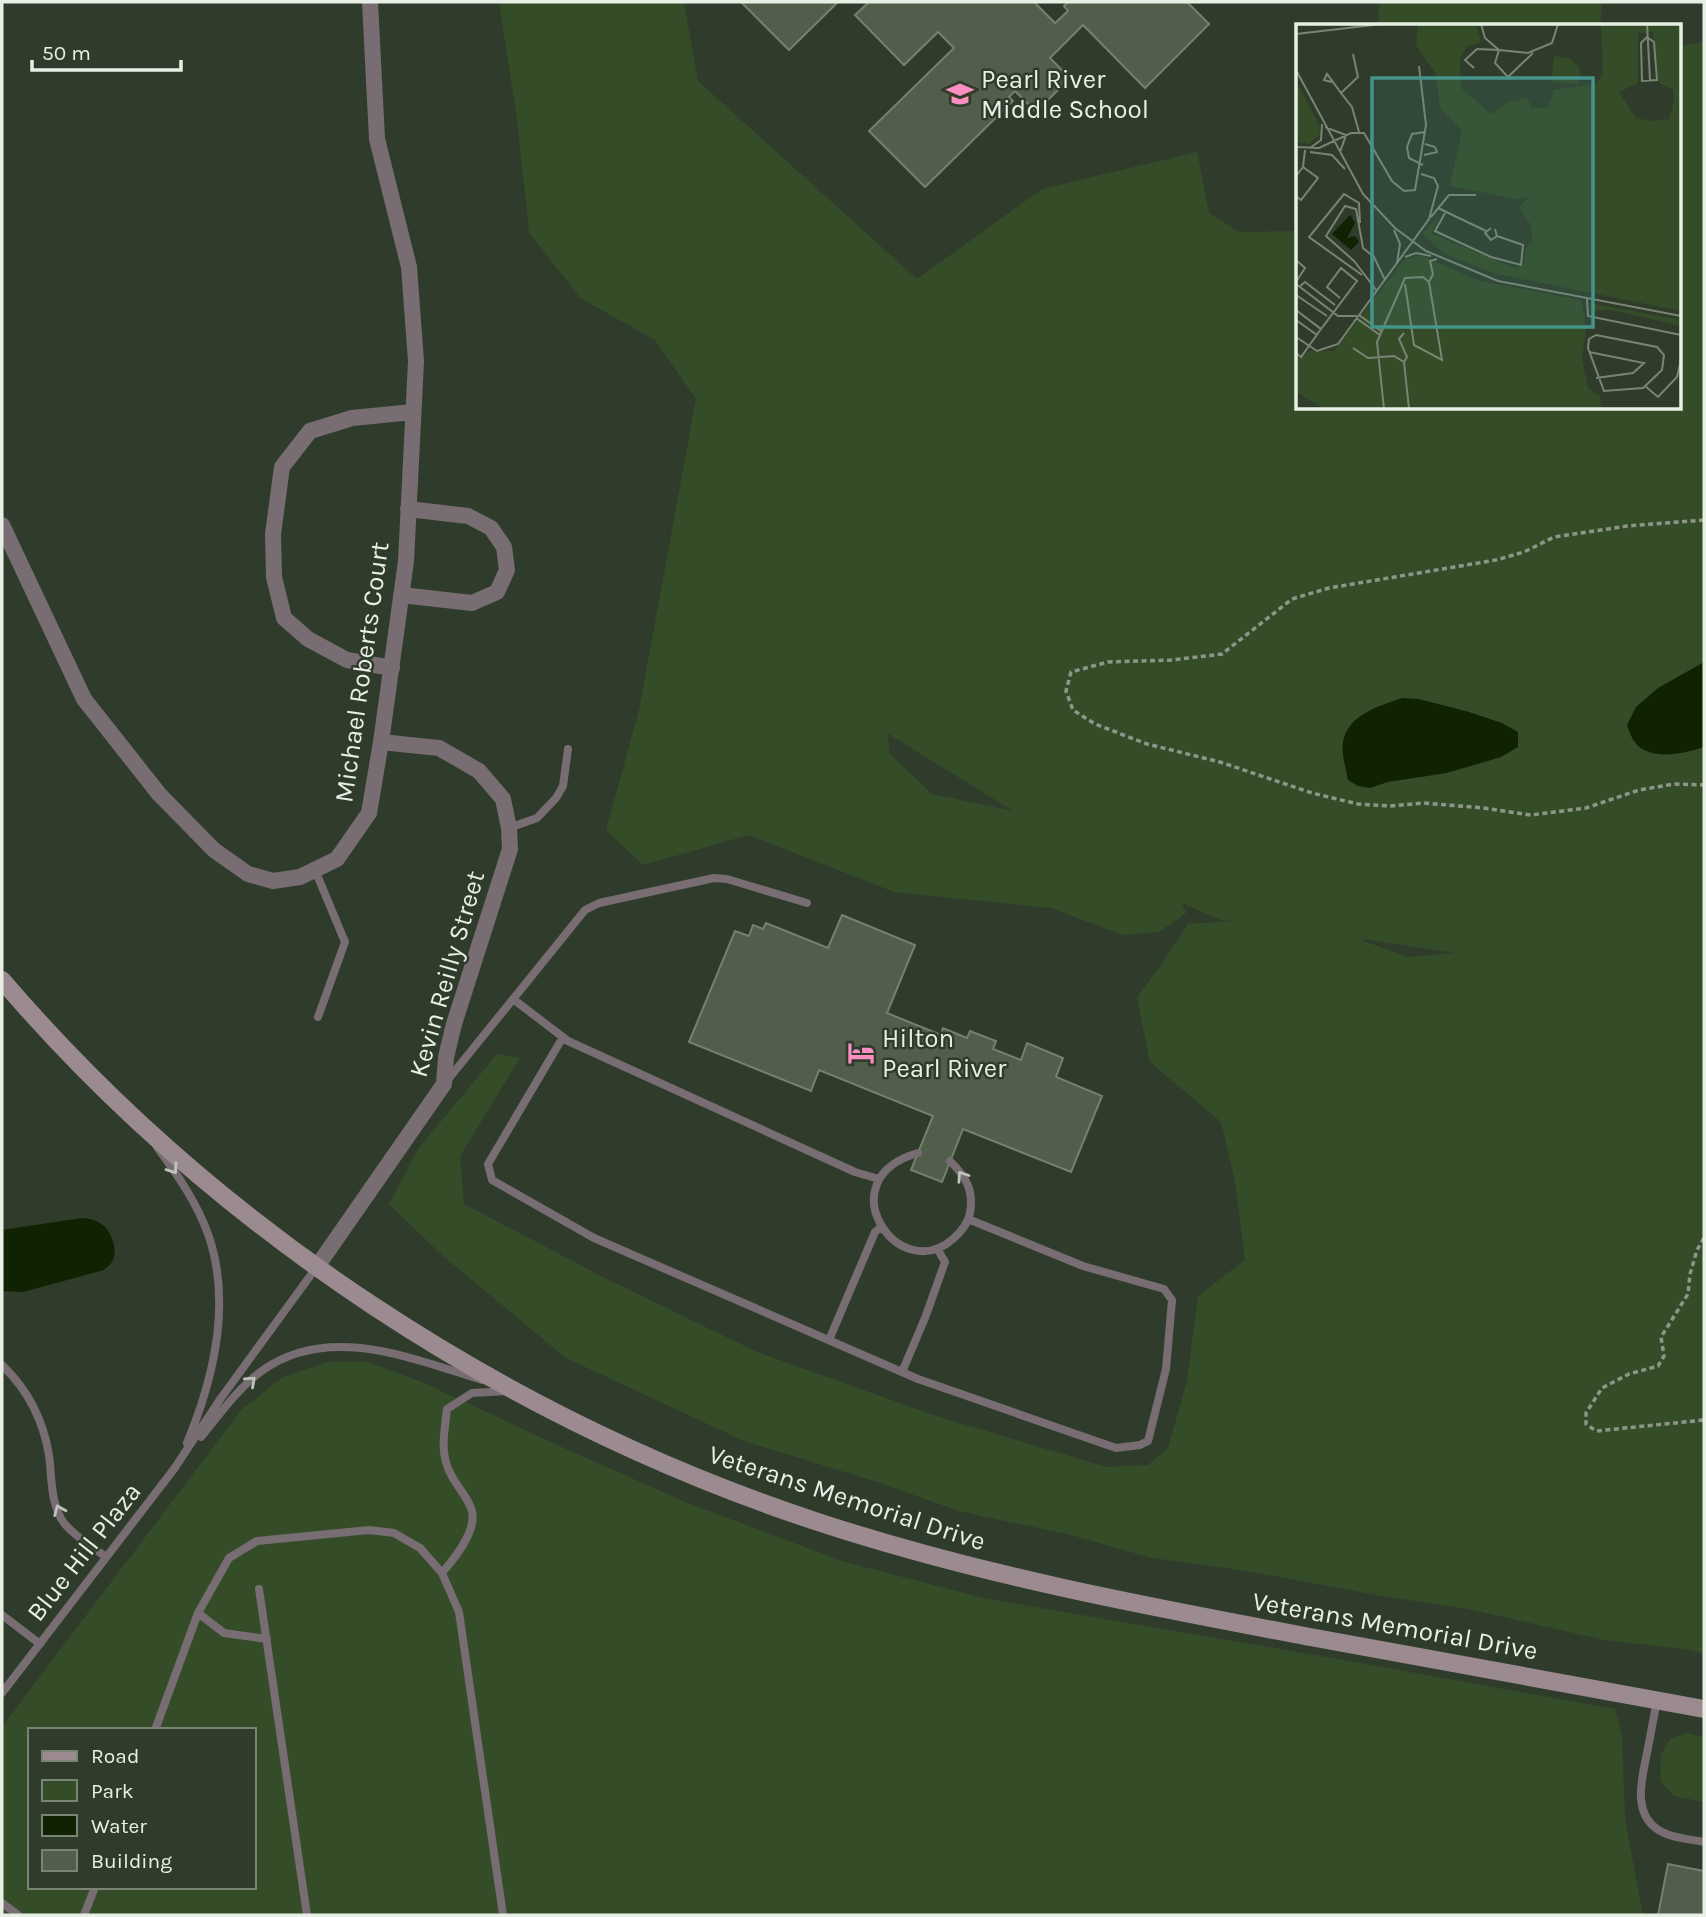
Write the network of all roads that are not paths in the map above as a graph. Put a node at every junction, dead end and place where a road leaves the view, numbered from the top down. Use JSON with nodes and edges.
{"nodes":[{"id":1,"x":370,"y":2,"type":"edge"},
{"id":2,"x":414,"y":412,"type":"junction"},
{"id":3,"x":408,"y":509,"type":"junction"},
{"id":4,"x":2,"y":525,"type":"edge"},
{"id":5,"x":401,"y":596,"type":"junction"},
{"id":6,"x":392,"y":668,"type":"junction"},
{"id":7,"x":381,"y":742,"type":"junction"},
{"id":8,"x":568,"y":749,"type":"dead end"},
{"id":9,"x":509,"y":828,"type":"junction"},
{"id":10,"x":315,"y":870,"type":"junction"},
{"id":11,"x":807,"y":903,"type":"dead end"},
{"id":12,"x":2,"y":980,"type":"edge"},
{"id":13,"x":513,"y":999,"type":"junction"},
{"id":14,"x":318,"y":1017,"type":"dead end"},
{"id":15,"x":563,"y":1037,"type":"junction"},
{"id":16,"x":444,"y":1084,"type":"junction"},
{"id":17,"x":132,"y":1114,"type":"junction"},
{"id":18,"x":918,"y":1153,"type":"dead end"},
{"id":19,"x":950,"y":1161,"type":"dead end"},
{"id":20,"x":879,"y":1179,"type":"junction"},
{"id":21,"x":968,"y":1219,"type":"junction"},
{"id":22,"x":881,"y":1227,"type":"junction"},
{"id":23,"x":938,"y":1250,"type":"junction"},
{"id":24,"x":316,"y":1268,"type":"junction"},
{"id":25,"x":829,"y":1340,"type":"junction"},
{"id":26,"x":2,"y":1365,"type":"edge"},
{"id":27,"x":902,"y":1372,"type":"junction"},
{"id":28,"x":517,"y":1391,"type":"junction"},
{"id":29,"x":174,"y":1469,"type":"junction"},
{"id":30,"x":106,"y":1557,"type":"junction"},
{"id":31,"x":442,"y":1573,"type":"junction"},
{"id":32,"x":259,"y":1589,"type":"dead end"},
{"id":33,"x":198,"y":1613,"type":"junction"},
{"id":34,"x":2,"y":1615,"type":"edge"},
{"id":35,"x":267,"y":1639,"type":"junction"},
{"id":36,"x":40,"y":1644,"type":"junction"},
{"id":37,"x":2,"y":1693,"type":"edge"},
{"id":38,"x":1657,"y":1700,"type":"junction"},
{"id":39,"x":1704,"y":1709,"type":"edge"},
{"id":40,"x":156,"y":1728,"type":"edge"},
{"id":41,"x":1704,"y":1842,"type":"edge"},
{"id":42,"x":94,"y":1889,"type":"edge"},
{"id":43,"x":2,"y":1903,"type":"edge"},
{"id":44,"x":18,"y":1915,"type":"edge"},
{"id":45,"x":84,"y":1915,"type":"edge"},
{"id":46,"x":307,"y":1915,"type":"edge"},
{"id":47,"x":503,"y":1915,"type":"edge"}],
"edges":[{"from":1,"to":2,"type":"street","name":"Michael Roberts Court"},
{"from":2,"to":3,"type":"street","name":"Michael Roberts Court"},
{"from":2,"to":6,"type":"street"},
{"from":3,"to":5,"type":"street","name":"Michael Roberts Court"},
{"from":3,"to":5,"type":"street"},
{"from":4,"to":10,"type":"street","name":"Michael Roberts Court"},
{"from":5,"to":6,"type":"street","name":"Michael Roberts Court"},
{"from":6,"to":7,"type":"street","name":"Michael Roberts Court"},
{"from":7,"to":9,"type":"street","name":"Kevin Reilly Street"},
{"from":7,"to":10,"type":"street","name":"Michael Roberts Court"},
{"from":8,"to":9,"type":"lane"},
{"from":9,"to":16,"type":"street","name":"Kevin Reilly Street"},
{"from":10,"to":14,"type":"lane"},
{"from":11,"to":13,"type":"lane"},
{"from":12,"to":17,"type":"street","name":"Veterans Memorial Drive"},
{"from":13,"to":15,"type":"lane"},
{"from":13,"to":16,"type":"lane"},
{"from":15,"to":20,"type":"lane"},
{"from":15,"to":25,"type":"lane"},
{"from":16,"to":24,"type":"street","name":"Kevin Reilly Street"},
{"from":17,"to":24,"type":"street","name":"Veterans Memorial Drive"},
{"from":17,"to":29,"type":"lane","name":"Blue Hill Plaza","one_way":true},
{"from":18,"to":20,"type":"lane"},
{"from":21,"to":19,"type":"lane","one_way":true},
{"from":20,"to":22,"type":"lane"},
{"from":21,"to":23,"type":"lane"},
{"from":21,"to":27,"type":"lane"},
{"from":22,"to":23,"type":"lane"},
{"from":22,"to":25,"type":"lane"},
{"from":23,"to":27,"type":"lane"},
{"from":24,"to":28,"type":"street","name":"Veterans Memorial Drive"},
{"from":24,"to":29,"type":"lane","name":"Blue Hill Plaza"},
{"from":25,"to":27,"type":"lane"},
{"from":30,"to":26,"type":"lane","one_way":true},
{"from":29,"to":28,"type":"lane","name":"Blue Hill Plaza","one_way":true},
{"from":28,"to":31,"type":"lane"},
{"from":28,"to":38,"type":"street","name":"Veterans Memorial Drive"},
{"from":29,"to":30,"type":"lane","name":"Blue Hill Plaza"},
{"from":30,"to":36,"type":"lane","name":"Blue Hill Plaza"},
{"from":31,"to":33,"type":"lane"},
{"from":31,"to":47,"type":"lane"},
{"from":32,"to":35,"type":"lane"},
{"from":33,"to":35,"type":"lane"},
{"from":33,"to":40,"type":"lane"},
{"from":34,"to":36,"type":"lane"},
{"from":35,"to":46,"type":"lane"},
{"from":36,"to":37,"type":"lane","name":"Blue Hill Plaza"},
{"from":38,"to":39,"type":"street","name":"Veterans Memorial Drive"},
{"from":38,"to":41,"type":"lane"},
{"from":42,"to":45,"type":"lane"},
{"from":43,"to":44,"type":"lane"}]}
